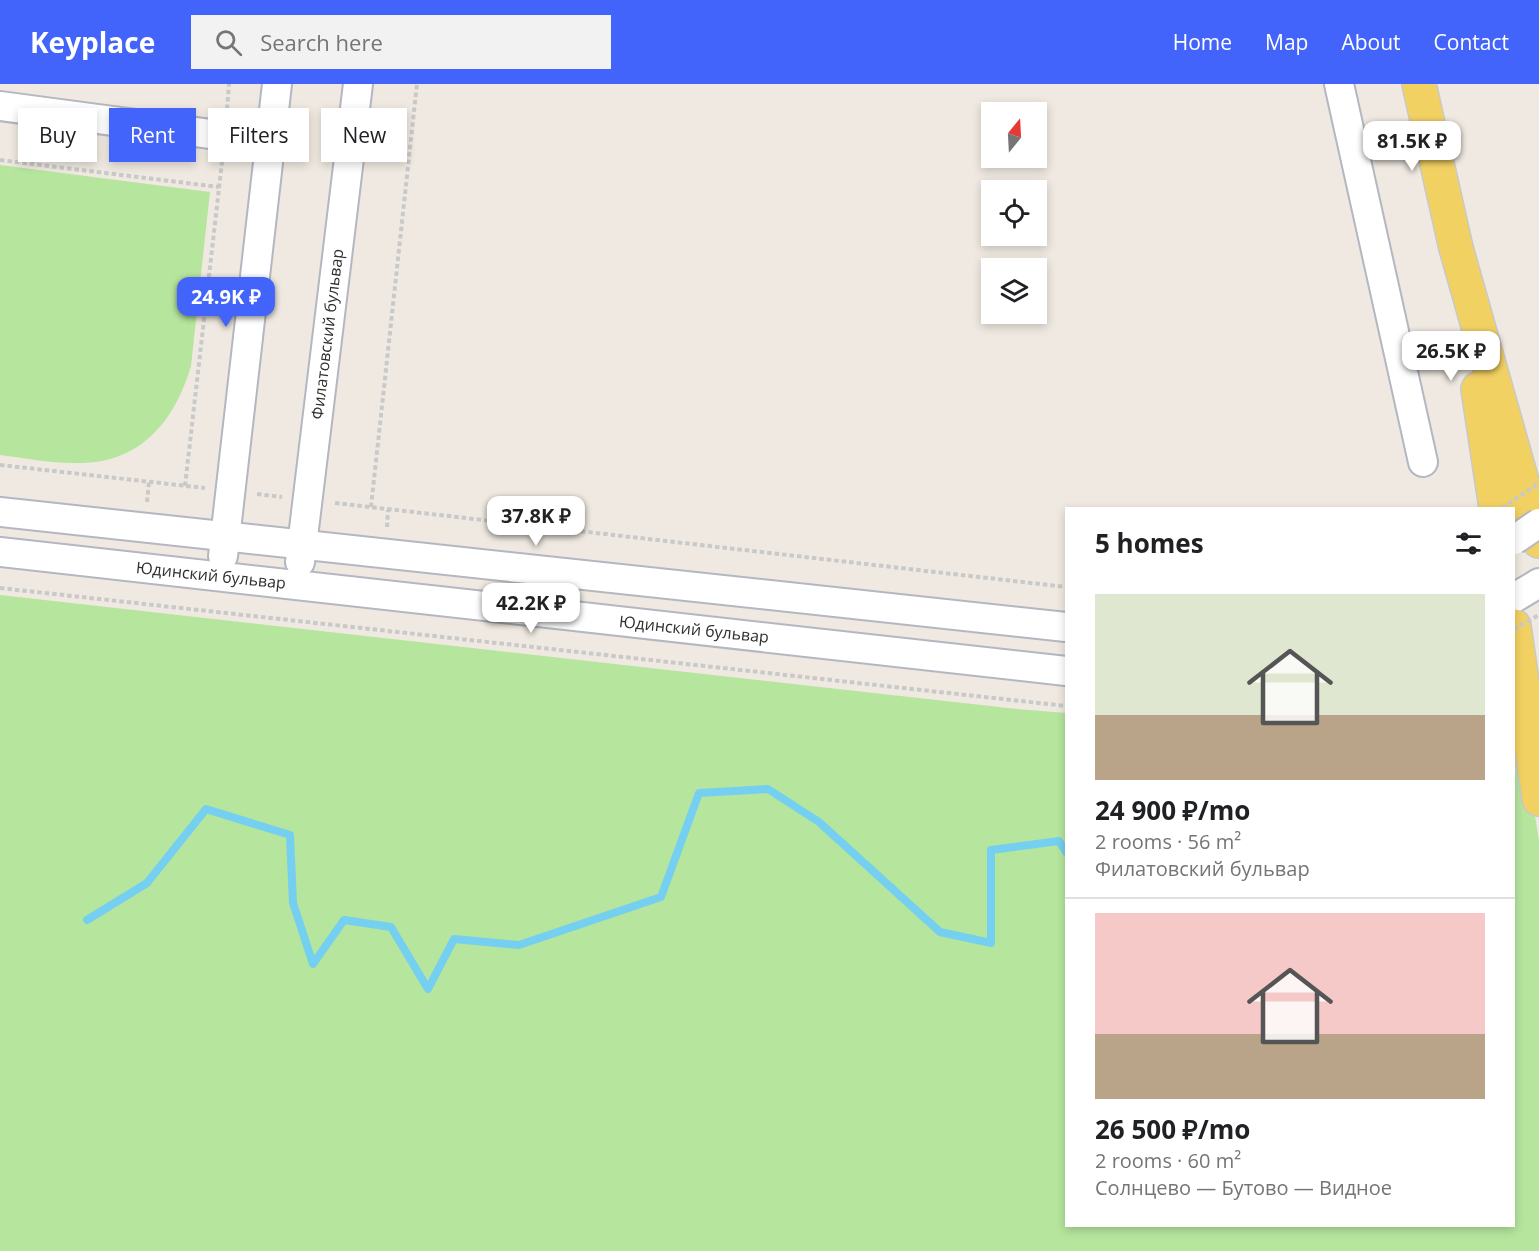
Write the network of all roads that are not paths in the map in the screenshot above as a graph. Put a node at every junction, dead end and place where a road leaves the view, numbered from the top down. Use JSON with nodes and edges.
{"nodes":[{"id":1,"x":277,"y":84,"type":"edge"},
{"id":2,"x":358,"y":84,"type":"edge"},
{"id":3,"x":1339,"y":84,"type":"edge"},
{"id":4,"x":1419,"y":84,"type":"edge"},
{"id":5,"x":0,"y":106,"type":"edge"},
{"id":6,"x":275,"y":108,"type":"edge"},
{"id":7,"x":208,"y":134,"type":"edge"},
{"id":8,"x":269,"y":162,"type":"edge"},
{"id":9,"x":1456,"y":248,"type":"junction"},
{"id":10,"x":1423,"y":462,"type":"dead end"},
{"id":11,"x":1496,"y":507,"type":"edge"},
{"id":12,"x":0,"y":512,"type":"edge"},
{"id":13,"x":1539,"y":523,"type":"edge"},
{"id":14,"x":226,"y":536,"type":"junction"},
{"id":15,"x":1515,"y":539,"type":"edge"},
{"id":16,"x":1539,"y":541,"type":"edge"},
{"id":17,"x":302,"y":544,"type":"junction"},
{"id":18,"x":0,"y":552,"type":"edge"},
{"id":19,"x":221,"y":576,"type":"junction"},
{"id":20,"x":1539,"y":583,"type":"edge"},
{"id":21,"x":297,"y":585,"type":"junction"},
{"id":22,"x":1515,"y":597,"type":"edge"},
{"id":23,"x":1065,"y":627,"type":"edge"},
{"id":24,"x":1515,"y":634,"type":"edge"},
{"id":25,"x":1065,"y":671,"type":"edge"},
{"id":26,"x":1539,"y":799,"type":"edge"}],
"edges":[{"from":1,"to":6,"type":"street"},
{"from":2,"to":17,"type":"street","name":"Филатовский бульвар"},
{"from":3,"to":10,"type":"street"},
{"from":4,"to":9,"type":"main road"},
{"from":5,"to":7,"type":"street"},
{"from":8,"to":14,"type":"street"},
{"from":9,"to":11,"type":"main road"},
{"from":9,"to":16,"type":"main road"},
{"from":12,"to":14,"type":"street"},
{"from":13,"to":15,"type":"street","bridge":true},
{"from":14,"to":17,"type":"street"},
{"from":14,"to":19,"type":"street"},
{"from":17,"to":21,"type":"street","name":"Филатовский бульвар"},
{"from":17,"to":23,"type":"street"},
{"from":18,"to":19,"type":"street","name":"Юдинский бульвар"},
{"from":19,"to":21,"type":"street","name":"Юдинский бульвар"},
{"from":20,"to":22,"type":"street"},
{"from":21,"to":25,"type":"street","name":"Юдинский бульвар"},
{"from":24,"to":26,"type":"main road"}]}
